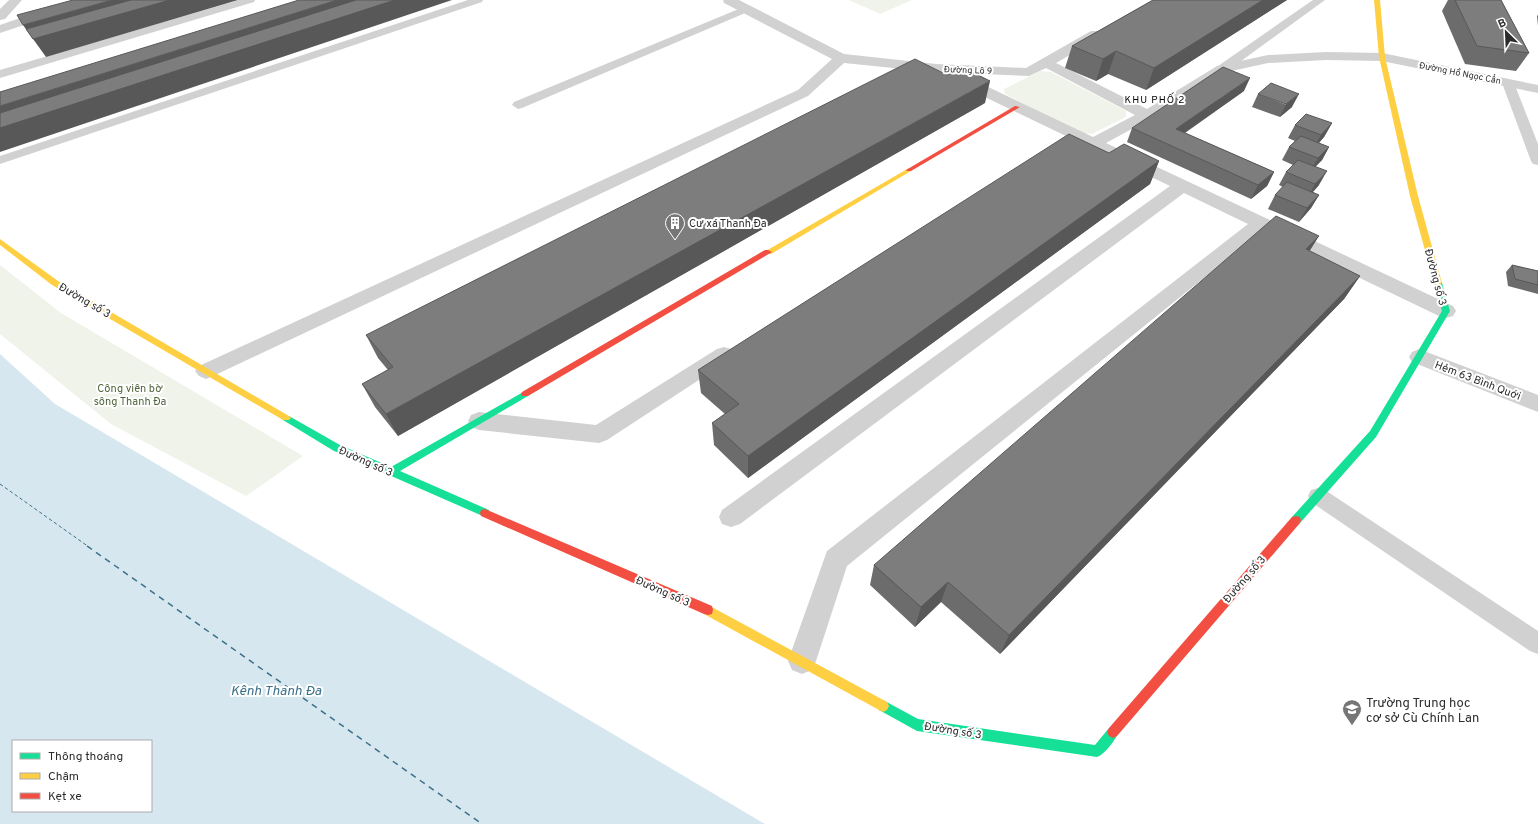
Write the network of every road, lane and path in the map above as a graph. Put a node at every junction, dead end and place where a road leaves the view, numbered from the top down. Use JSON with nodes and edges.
{"nodes":[{"id":1,"x":16,"y":0,"type":"edge"},
{"id":2,"x":85,"y":0,"type":"edge"},
{"id":3,"x":250,"y":0,"type":"edge"},
{"id":4,"x":478,"y":0,"type":"edge"},
{"id":5,"x":729,"y":0,"type":"edge"},
{"id":6,"x":1320,"y":0,"type":"edge"},
{"id":7,"x":1377,"y":0,"type":"edge"},
{"id":8,"x":746,"y":9,"type":"junction"},
{"id":9,"x":0,"y":16,"type":"edge"},
{"id":10,"x":1107,"y":27,"type":"edge"},
{"id":11,"x":0,"y":29,"type":"edge"},
{"id":12,"x":1382,"y":57,"type":"junction"},
{"id":13,"x":841,"y":58,"type":"junction"},
{"id":14,"x":1046,"y":63,"type":"junction"},
{"id":15,"x":936,"y":68,"type":"junction"},
{"id":16,"x":1222,"y":69,"type":"junction"},
{"id":17,"x":0,"y":74,"type":"edge"},
{"id":18,"x":1508,"y":83,"type":"junction"},
{"id":19,"x":1538,"y":89,"type":"edge"},
{"id":20,"x":518,"y":105,"type":"dead end"},
{"id":21,"x":1017,"y":107,"type":"junction"},
{"id":22,"x":1147,"y":115,"type":"junction"},
{"id":23,"x":1073,"y":133,"type":"junction"},
{"id":24,"x":1093,"y":143,"type":"junction"},
{"id":25,"x":1053,"y":146,"type":"edge"},
{"id":26,"x":0,"y":160,"type":"edge"},
{"id":27,"x":1538,"y":161,"type":"edge"},
{"id":28,"x":1182,"y":186,"type":"junction"},
{"id":29,"x":1261,"y":223,"type":"junction"},
{"id":30,"x":0,"y":241,"type":"edge"},
{"id":31,"x":1446,"y":311,"type":"junction"},
{"id":32,"x":739,"y":345,"type":"edge"},
{"id":33,"x":1419,"y":357,"type":"junction"},
{"id":34,"x":206,"y":371,"type":"junction"},
{"id":35,"x":1538,"y":404,"type":"edge"},
{"id":36,"x":479,"y":421,"type":"junction"},
{"id":37,"x":391,"y":472,"type":"junction"},
{"id":38,"x":1318,"y":496,"type":"junction"},
{"id":39,"x":731,"y":517,"type":"dead end"},
{"id":40,"x":1538,"y":644,"type":"edge"},
{"id":41,"x":802,"y":661,"type":"junction"}],
"edges":[{"from":1,"to":9,"type":"street"},
{"from":2,"to":11,"type":"street"},
{"from":3,"to":17,"type":"lane"},
{"from":4,"to":26,"type":"lane"},
{"from":5,"to":8,"type":"street","name":"Đường Lô 9"},
{"from":6,"to":16,"type":"lane"},
{"from":7,"to":12,"type":"street","name":"Đường số 3"},
{"from":8,"to":13,"type":"street","name":"Đường Lô 9"},
{"from":8,"to":20,"type":"lane"},
{"from":10,"to":14,"type":"street","name":"Đường Lô 9"},
{"from":12,"to":16,"type":"street","name":"Đường Hồ Ngọc Cẩn"},
{"from":12,"to":18,"type":"street","name":"Đường Hồ Ngọc Cẩn"},
{"from":12,"to":31,"type":"street","name":"Đường số 3"},
{"from":13,"to":15,"type":"street","name":"Đường Lô 9"},
{"from":13,"to":34,"type":"street"},
{"from":14,"to":15,"type":"street","name":"Đường Lô 9"},
{"from":14,"to":22,"type":"street"},
{"from":15,"to":21,"type":"street"},
{"from":16,"to":22,"type":"street"},
{"from":18,"to":19,"type":"street","name":"Đường Hồ Ngọc Cẩn"},
{"from":18,"to":27,"type":"lane"},
{"from":21,"to":23,"type":"street"},
{"from":21,"to":36,"type":"street"},
{"from":22,"to":24,"type":"street"},
{"from":23,"to":24,"type":"street"},
{"from":23,"to":25,"type":"street"},
{"from":24,"to":28,"type":"street"},
{"from":28,"to":29,"type":"street"},
{"from":28,"to":39,"type":"street"},
{"from":29,"to":31,"type":"street"},
{"from":29,"to":41,"type":"street"},
{"from":30,"to":34,"type":"street","name":"Đường số 3"},
{"from":31,"to":33,"type":"street","name":"Đường số 3"},
{"from":32,"to":36,"type":"street"},
{"from":33,"to":35,"type":"street","name":"Hẻm 63 Bình Quới"},
{"from":33,"to":38,"type":"street","name":"Đường số 3"},
{"from":34,"to":37,"type":"street","name":"Đường số 3"},
{"from":36,"to":37,"type":"street"},
{"from":37,"to":41,"type":"street","name":"Đường số 3"},
{"from":38,"to":40,"type":"lane"},
{"from":38,"to":41,"type":"street","name":"Đường số 3"}]}
